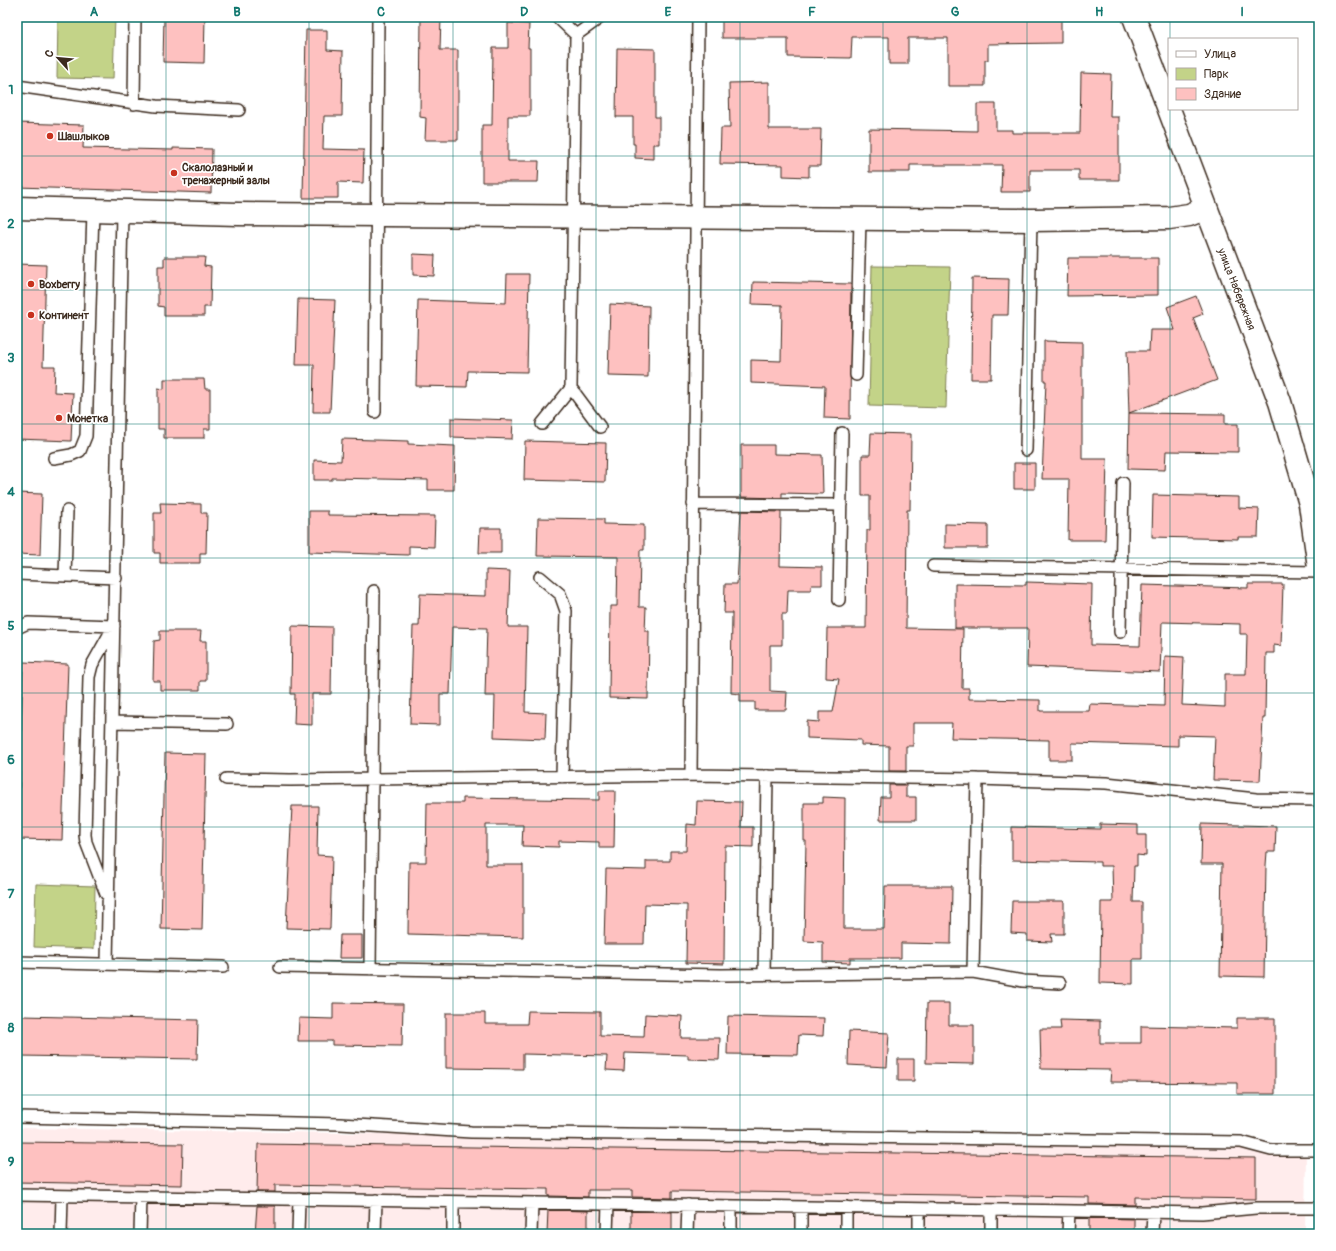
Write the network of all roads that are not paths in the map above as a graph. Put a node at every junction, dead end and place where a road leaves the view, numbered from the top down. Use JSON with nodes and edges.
{"nodes":[{"id":1,"x":135,"y":17,"type":"edge"},
{"id":2,"x":378,"y":17,"type":"edge"},
{"id":3,"x":557,"y":17,"type":"edge"},
{"id":4,"x":600,"y":17,"type":"edge"},
{"id":5,"x":698,"y":17,"type":"edge"},
{"id":6,"x":1134,"y":17,"type":"edge"},
{"id":7,"x":576,"y":35,"type":"junction"},
{"id":8,"x":17,"y":86,"type":"edge"},
{"id":9,"x":134,"y":104,"type":"junction"},
{"id":10,"x":1168,"y":107,"type":"edge"},
{"id":11,"x":239,"y":110,"type":"dead end"},
{"id":12,"x":1169,"y":110,"type":"edge"},
{"id":13,"x":17,"y":208,"type":"edge"},
{"id":14,"x":1206,"y":208,"type":"junction"},
{"id":15,"x":93,"y":211,"type":"junction"},
{"id":16,"x":122,"y":212,"type":"junction"},
{"id":17,"x":377,"y":216,"type":"junction"},
{"id":18,"x":573,"y":217,"type":"junction"},
{"id":19,"x":695,"y":218,"type":"junction"},
{"id":20,"x":860,"y":219,"type":"junction"},
{"id":21,"x":1031,"y":220,"type":"junction"},
{"id":22,"x":856,"y":375,"type":"dead end"},
{"id":23,"x":570,"y":388,"type":"junction"},
{"id":24,"x":375,"y":412,"type":"dead end"},
{"id":25,"x":542,"y":424,"type":"dead end"},
{"id":26,"x":600,"y":426,"type":"dead end"},
{"id":27,"x":842,"y":433,"type":"dead end"},
{"id":28,"x":1026,"y":450,"type":"dead end"},
{"id":29,"x":54,"y":458,"type":"dead end"},
{"id":30,"x":1123,"y":483,"type":"dead end"},
{"id":31,"x":694,"y":504,"type":"junction"},
{"id":32,"x":841,"y":505,"type":"junction"},
{"id":33,"x":67,"y":511,"type":"dead end"},
{"id":34,"x":933,"y":566,"type":"dead end"},
{"id":35,"x":1319,"y":566,"type":"edge"},
{"id":36,"x":1121,"y":569,"type":"junction"},
{"id":37,"x":1319,"y":572,"type":"edge"},
{"id":38,"x":17,"y":574,"type":"edge"},
{"id":39,"x":65,"y":576,"type":"junction"},
{"id":40,"x":540,"y":577,"type":"dead end"},
{"id":41,"x":116,"y":578,"type":"junction"},
{"id":42,"x":374,"y":591,"type":"dead end"},
{"id":43,"x":839,"y":600,"type":"dead end"},
{"id":44,"x":114,"y":626,"type":"junction"},
{"id":45,"x":17,"y":628,"type":"edge"},
{"id":46,"x":1120,"y":632,"type":"dead end"},
{"id":47,"x":112,"y":722,"type":"junction"},
{"id":48,"x":228,"y":724,"type":"dead end"},
{"id":49,"x":691,"y":775,"type":"junction"},
{"id":50,"x":767,"y":776,"type":"junction"},
{"id":51,"x":562,"y":777,"type":"junction"},
{"id":52,"x":978,"y":779,"type":"junction"},
{"id":53,"x":226,"y":780,"type":"dead end"},
{"id":54,"x":373,"y":780,"type":"junction"},
{"id":55,"x":1319,"y":800,"type":"edge"},
{"id":56,"x":108,"y":898,"type":"junction"},
{"id":57,"x":17,"y":962,"type":"edge"},
{"id":58,"x":107,"y":963,"type":"junction"},
{"id":59,"x":223,"y":967,"type":"dead end"},
{"id":60,"x":280,"y":967,"type":"dead end"},
{"id":61,"x":370,"y":969,"type":"junction"},
{"id":62,"x":974,"y":972,"type":"junction"},
{"id":63,"x":764,"y":974,"type":"junction"},
{"id":64,"x":1060,"y":983,"type":"dead end"},
{"id":65,"x":17,"y":1117,"type":"edge"},
{"id":66,"x":1319,"y":1150,"type":"edge"},
{"id":67,"x":17,"y":1195,"type":"edge"},
{"id":68,"x":62,"y":1196,"type":"junction"},
{"id":69,"x":141,"y":1197,"type":"junction"},
{"id":70,"x":299,"y":1199,"type":"junction"},
{"id":71,"x":376,"y":1200,"type":"junction"},
{"id":72,"x":453,"y":1202,"type":"junction"},
{"id":73,"x":532,"y":1203,"type":"junction"},
{"id":74,"x":608,"y":1204,"type":"junction"},
{"id":75,"x":688,"y":1205,"type":"junction"},
{"id":76,"x":731,"y":1206,"type":"junction"},
{"id":77,"x":801,"y":1207,"type":"junction"},
{"id":78,"x":846,"y":1207,"type":"junction"},
{"id":79,"x":919,"y":1208,"type":"junction"},
{"id":80,"x":1319,"y":1208,"type":"edge"},
{"id":81,"x":991,"y":1210,"type":"junction"},
{"id":82,"x":1069,"y":1211,"type":"junction"},
{"id":83,"x":1153,"y":1212,"type":"junction"},
{"id":84,"x":61,"y":1234,"type":"edge"},
{"id":85,"x":140,"y":1234,"type":"edge"},
{"id":86,"x":298,"y":1234,"type":"edge"},
{"id":87,"x":375,"y":1234,"type":"edge"},
{"id":88,"x":452,"y":1234,"type":"edge"},
{"id":89,"x":531,"y":1234,"type":"edge"},
{"id":90,"x":607,"y":1234,"type":"edge"},
{"id":91,"x":687,"y":1234,"type":"edge"},
{"id":92,"x":731,"y":1234,"type":"edge"},
{"id":93,"x":801,"y":1234,"type":"edge"},
{"id":94,"x":846,"y":1234,"type":"edge"},
{"id":95,"x":919,"y":1234,"type":"edge"},
{"id":96,"x":991,"y":1234,"type":"edge"},
{"id":97,"x":1068,"y":1234,"type":"edge"},
{"id":98,"x":1152,"y":1234,"type":"edge"}],
"edges":[{"from":1,"to":9,"type":"lane"},
{"from":2,"to":17,"type":"lane"},
{"from":3,"to":7,"type":"lane"},
{"from":4,"to":7,"type":"lane"},
{"from":5,"to":19,"type":"lane"},
{"from":6,"to":10,"type":"street","name":"улица Набережная"},
{"from":7,"to":18,"type":"lane"},
{"from":8,"to":9,"type":"lane"},
{"from":9,"to":11,"type":"lane"},
{"from":12,"to":14,"type":"street","name":"улица Набережная"},
{"from":13,"to":15,"type":"street"},
{"from":14,"to":21,"type":"street"},
{"from":14,"to":35,"type":"street","name":"улица Набережная"},
{"from":15,"to":16,"type":"street"},
{"from":15,"to":29,"type":"lane"},
{"from":16,"to":17,"type":"street"},
{"from":16,"to":41,"type":"lane"},
{"from":17,"to":18,"type":"street"},
{"from":17,"to":24,"type":"lane"},
{"from":18,"to":19,"type":"street"},
{"from":18,"to":23,"type":"lane"},
{"from":19,"to":20,"type":"street"},
{"from":19,"to":31,"type":"lane"},
{"from":20,"to":21,"type":"street"},
{"from":20,"to":22,"type":"lane"},
{"from":21,"to":28,"type":"lane"},
{"from":23,"to":25,"type":"lane"},
{"from":23,"to":26,"type":"lane"},
{"from":27,"to":32,"type":"lane"},
{"from":30,"to":36,"type":"lane"},
{"from":31,"to":32,"type":"lane"},
{"from":31,"to":49,"type":"lane"},
{"from":32,"to":43,"type":"lane"},
{"from":33,"to":39,"type":"lane"},
{"from":34,"to":36,"type":"lane"},
{"from":36,"to":37,"type":"lane"},
{"from":36,"to":46,"type":"lane"},
{"from":38,"to":39,"type":"lane"},
{"from":39,"to":41,"type":"lane"},
{"from":40,"to":51,"type":"lane"},
{"from":41,"to":44,"type":"lane"},
{"from":42,"to":54,"type":"lane"},
{"from":44,"to":45,"type":"lane"},
{"from":44,"to":47,"type":"lane"},
{"from":44,"to":56,"type":"lane"},
{"from":47,"to":48,"type":"lane"},
{"from":47,"to":56,"type":"lane"},
{"from":49,"to":50,"type":"lane"},
{"from":49,"to":51,"type":"lane"},
{"from":50,"to":52,"type":"lane"},
{"from":50,"to":63,"type":"lane"},
{"from":51,"to":54,"type":"lane"},
{"from":52,"to":55,"type":"lane"},
{"from":52,"to":62,"type":"lane"},
{"from":53,"to":54,"type":"lane"},
{"from":54,"to":61,"type":"lane"},
{"from":56,"to":58,"type":"lane"},
{"from":57,"to":58,"type":"lane"},
{"from":58,"to":59,"type":"lane"},
{"from":60,"to":61,"type":"lane"},
{"from":61,"to":63,"type":"lane"},
{"from":62,"to":63,"type":"lane"},
{"from":62,"to":64,"type":"lane"},
{"from":65,"to":66,"type":"lane"},
{"from":67,"to":68,"type":"lane"},
{"from":68,"to":69,"type":"lane"},
{"from":68,"to":84,"type":"lane"},
{"from":69,"to":70,"type":"lane"},
{"from":69,"to":85,"type":"lane"},
{"from":70,"to":71,"type":"lane"},
{"from":70,"to":86,"type":"lane"},
{"from":71,"to":72,"type":"lane"},
{"from":71,"to":87,"type":"lane"},
{"from":72,"to":73,"type":"lane"},
{"from":72,"to":88,"type":"lane"},
{"from":73,"to":74,"type":"lane"},
{"from":73,"to":89,"type":"lane"},
{"from":74,"to":75,"type":"lane"},
{"from":74,"to":90,"type":"lane"},
{"from":75,"to":76,"type":"lane"},
{"from":75,"to":91,"type":"lane"},
{"from":76,"to":77,"type":"lane"},
{"from":76,"to":92,"type":"lane"},
{"from":77,"to":78,"type":"lane"},
{"from":77,"to":93,"type":"lane"},
{"from":78,"to":79,"type":"lane"},
{"from":78,"to":94,"type":"lane"},
{"from":79,"to":81,"type":"lane"},
{"from":79,"to":95,"type":"lane"},
{"from":80,"to":83,"type":"lane"},
{"from":81,"to":82,"type":"lane"},
{"from":81,"to":96,"type":"lane"},
{"from":82,"to":83,"type":"lane"},
{"from":82,"to":97,"type":"lane"},
{"from":83,"to":98,"type":"lane"}]}
